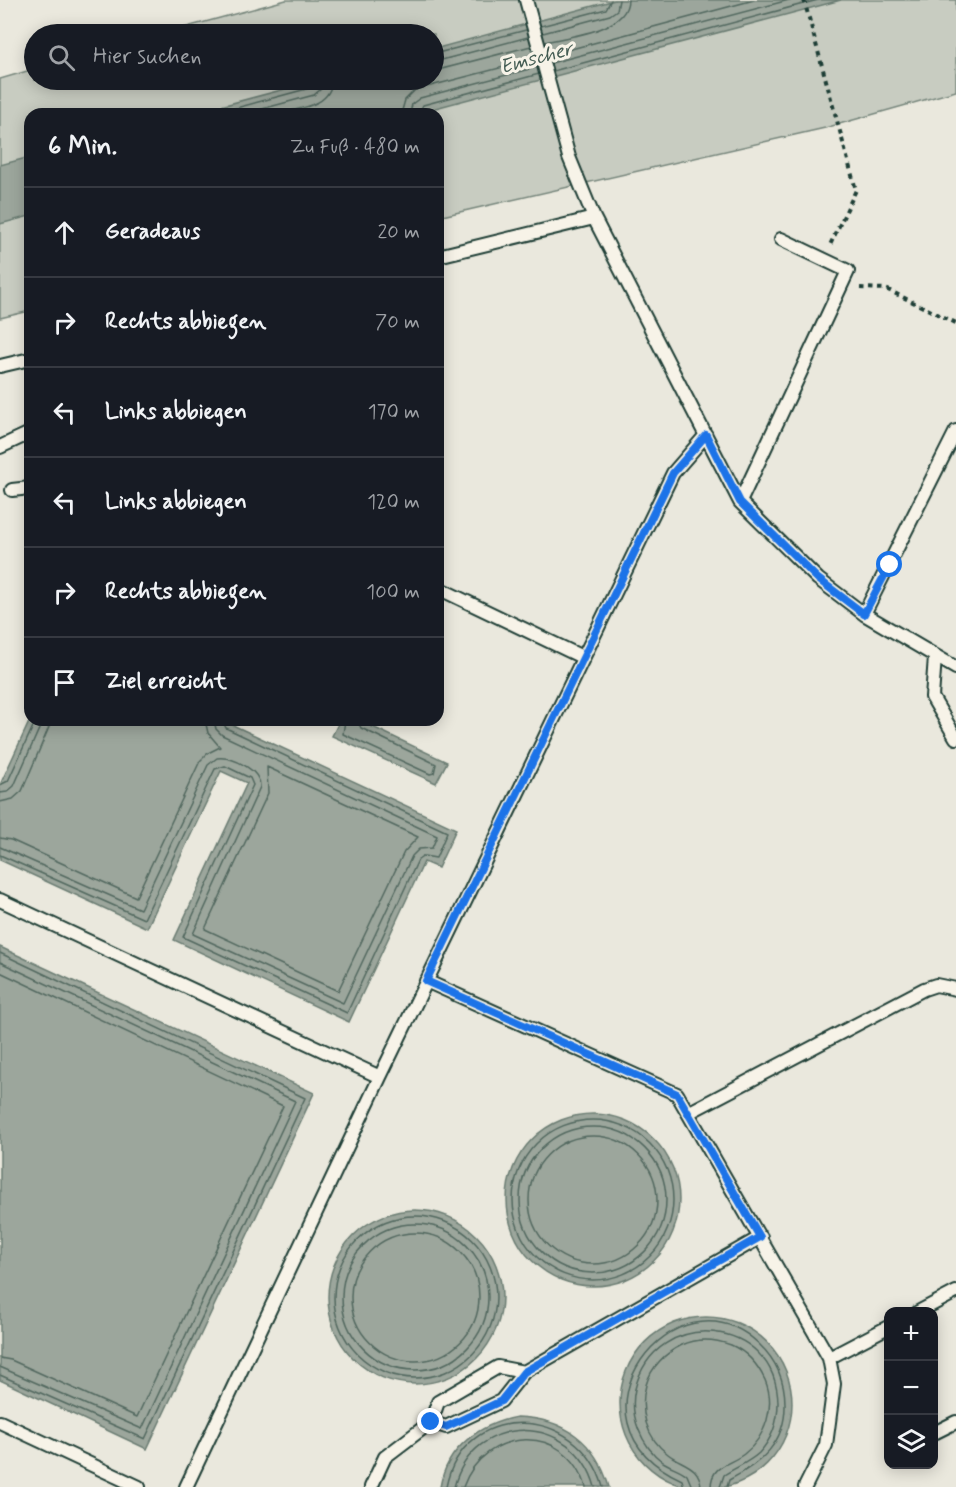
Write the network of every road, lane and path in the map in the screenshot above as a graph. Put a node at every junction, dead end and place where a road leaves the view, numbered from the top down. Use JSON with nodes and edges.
{"nodes":[{"id":1,"x":526,"y":0,"type":"edge"},
{"id":2,"x":804,"y":0,"type":"edge"},
{"id":3,"x":594,"y":218,"type":"junction"},
{"id":4,"x":781,"y":239,"type":"dead end"},
{"id":5,"x":444,"y":255,"type":"edge"},
{"id":6,"x":824,"y":259,"type":"junction"},
{"id":7,"x":841,"y":286,"type":"junction"},
{"id":8,"x":956,"y":323,"type":"edge"},
{"id":9,"x":24,"y":360,"type":"edge"},
{"id":10,"x":0,"y":366,"type":"edge"},
{"id":11,"x":956,"y":431,"type":"edge"},
{"id":12,"x":706,"y":435,"type":"junction"},
{"id":13,"x":24,"y":436,"type":"edge"},
{"id":14,"x":0,"y":447,"type":"edge"},
{"id":15,"x":24,"y":488,"type":"edge"},
{"id":16,"x":12,"y":489,"type":"dead end"},
{"id":17,"x":740,"y":502,"type":"junction"},
{"id":18,"x":444,"y":591,"type":"edge"},
{"id":19,"x":864,"y":614,"type":"junction"},
{"id":20,"x":582,"y":657,"type":"junction"},
{"id":21,"x":935,"y":657,"type":"junction"},
{"id":22,"x":956,"y":668,"type":"edge"},
{"id":23,"x":956,"y":738,"type":"edge"},
{"id":24,"x":0,"y":900,"type":"edge"},
{"id":25,"x":426,"y":981,"type":"junction"},
{"id":26,"x":956,"y":989,"type":"edge"},
{"id":27,"x":380,"y":1077,"type":"junction"},
{"id":28,"x":688,"y":1113,"type":"junction"},
{"id":29,"x":760,"y":1237,"type":"junction"},
{"id":30,"x":956,"y":1292,"type":"edge"},
{"id":31,"x":926,"y":1307,"type":"edge"},
{"id":32,"x":884,"y":1329,"type":"edge"},
{"id":33,"x":829,"y":1358,"type":"junction"},
{"id":34,"x":524,"y":1372,"type":"junction"},
{"id":35,"x":0,"y":1422,"type":"edge"},
{"id":36,"x":431,"y":1422,"type":"junction"},
{"id":37,"x":956,"y":1422,"type":"edge"},
{"id":38,"x":938,"y":1431,"type":"edge"},
{"id":39,"x":139,"y":1487,"type":"edge"},
{"id":40,"x":186,"y":1487,"type":"edge"},
{"id":41,"x":371,"y":1487,"type":"edge"},
{"id":42,"x":805,"y":1487,"type":"edge"}],
"edges":[{"from":1,"to":3,"type":"lane"},
{"from":2,"to":6,"type":"path"},
{"from":3,"to":5,"type":"lane"},
{"from":3,"to":12,"type":"lane"},
{"from":4,"to":6,"type":"lane"},
{"from":6,"to":7,"type":"lane"},
{"from":7,"to":8,"type":"path"},
{"from":7,"to":17,"type":"lane"},
{"from":9,"to":10,"type":"lane"},
{"from":11,"to":19,"type":"lane"},
{"from":12,"to":17,"type":"lane"},
{"from":12,"to":20,"type":"lane"},
{"from":13,"to":14,"type":"lane"},
{"from":15,"to":16,"type":"lane"},
{"from":17,"to":19,"type":"lane"},
{"from":18,"to":20,"type":"lane"},
{"from":19,"to":21,"type":"lane"},
{"from":20,"to":25,"type":"lane"},
{"from":21,"to":22,"type":"lane"},
{"from":21,"to":23,"type":"lane"},
{"from":24,"to":27,"type":"lane"},
{"from":25,"to":27,"type":"lane"},
{"from":25,"to":28,"type":"lane"},
{"from":26,"to":28,"type":"lane"},
{"from":27,"to":40,"type":"lane"},
{"from":28,"to":29,"type":"lane"},
{"from":29,"to":33,"type":"lane"},
{"from":29,"to":34,"type":"lane"},
{"from":30,"to":31,"type":"lane"},
{"from":32,"to":33,"type":"lane"},
{"from":33,"to":42,"type":"lane"},
{"from":34,"to":36,"type":"lane"},
{"from":34,"to":36,"type":"lane"},
{"from":35,"to":39,"type":"lane"},
{"from":36,"to":41,"type":"lane"},
{"from":37,"to":38,"type":"lane"}]}
